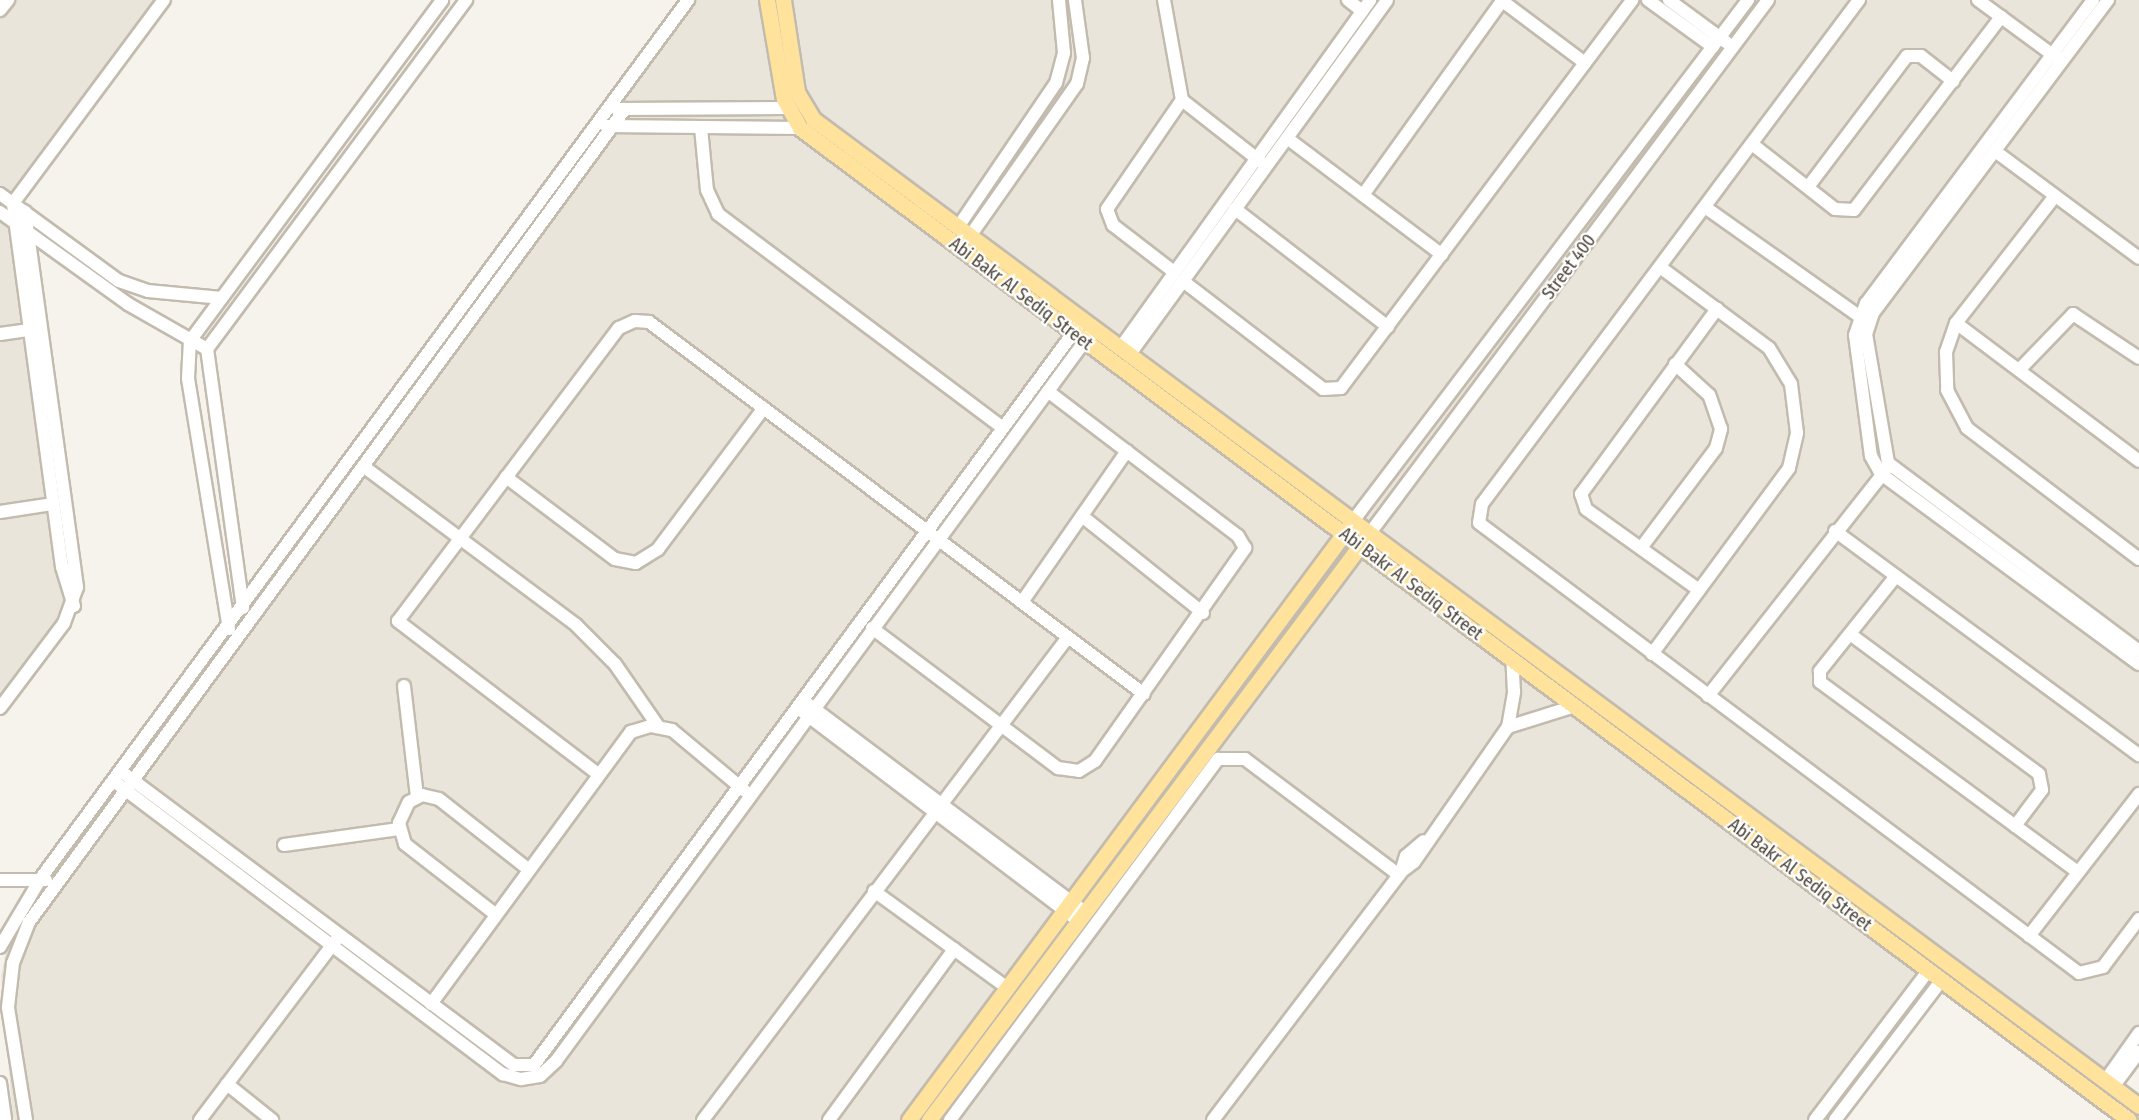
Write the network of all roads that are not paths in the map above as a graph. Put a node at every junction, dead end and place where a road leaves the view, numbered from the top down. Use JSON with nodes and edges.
{"nodes":[{"id":1,"x":8,"y":0,"type":"edge"},
{"id":2,"x":164,"y":0,"type":"edge"},
{"id":3,"x":442,"y":0,"type":"edge"},
{"id":4,"x":466,"y":0,"type":"edge"},
{"id":5,"x":688,"y":0,"type":"edge"},
{"id":6,"x":767,"y":0,"type":"edge"},
{"id":7,"x":783,"y":0,"type":"edge"},
{"id":8,"x":1059,"y":0,"type":"edge"},
{"id":9,"x":1076,"y":0,"type":"edge"},
{"id":10,"x":1164,"y":0,"type":"edge"},
{"id":11,"x":1348,"y":0,"type":"edge"},
{"id":12,"x":1370,"y":0,"type":"edge"},
{"id":13,"x":1387,"y":0,"type":"edge"},
{"id":14,"x":1502,"y":0,"type":"edge"},
{"id":15,"x":1632,"y":0,"type":"edge"},
{"id":16,"x":1648,"y":0,"type":"edge"},
{"id":17,"x":1669,"y":0,"type":"edge"},
{"id":18,"x":1748,"y":0,"type":"edge"},
{"id":19,"x":1768,"y":0,"type":"edge"},
{"id":20,"x":1860,"y":0,"type":"edge"},
{"id":21,"x":1978,"y":0,"type":"edge"},
{"id":22,"x":2093,"y":0,"type":"edge"},
{"id":23,"x":2108,"y":0,"type":"edge"},
{"id":24,"x":0,"y":10,"type":"edge"},
{"id":25,"x":1362,"y":11,"type":"junction"},
{"id":26,"x":2001,"y":17,"type":"junction"},
{"id":27,"x":1716,"y":42,"type":"junction"},
{"id":28,"x":1734,"y":47,"type":"junction"},
{"id":29,"x":2057,"y":58,"type":"junction"},
{"id":30,"x":1585,"y":63,"type":"junction"},
{"id":31,"x":1953,"y":81,"type":"junction"},
{"id":32,"x":1182,"y":100,"type":"junction"},
{"id":33,"x":787,"y":108,"type":"junction"},
{"id":34,"x":605,"y":109,"type":"junction"},
{"id":35,"x":625,"y":109,"type":"junction"},
{"id":36,"x":592,"y":126,"type":"junction"},
{"id":37,"x":610,"y":126,"type":"junction"},
{"id":38,"x":701,"y":128,"type":"junction"},
{"id":39,"x":800,"y":128,"type":"junction"},
{"id":40,"x":1287,"y":138,"type":"junction"},
{"id":41,"x":1752,"y":144,"type":"junction"},
{"id":42,"x":1995,"y":151,"type":"junction"},
{"id":43,"x":1262,"y":162,"type":"junction"},
{"id":44,"x":1808,"y":188,"type":"junction"},
{"id":45,"x":0,"y":194,"type":"edge"},
{"id":46,"x":1362,"y":195,"type":"junction"},
{"id":47,"x":2055,"y":196,"type":"junction"},
{"id":48,"x":13,"y":203,"type":"junction"},
{"id":49,"x":1705,"y":207,"type":"junction"},
{"id":50,"x":1235,"y":209,"type":"junction"},
{"id":51,"x":0,"y":212,"type":"edge"},
{"id":52,"x":25,"y":212,"type":"junction"},
{"id":53,"x":13,"y":221,"type":"junction"},
{"id":54,"x":28,"y":232,"type":"junction"},
{"id":55,"x":964,"y":232,"type":"junction"},
{"id":56,"x":1442,"y":255,"type":"junction"},
{"id":57,"x":2139,"y":258,"type":"edge"},
{"id":58,"x":1660,"y":267,"type":"junction"},
{"id":59,"x":1179,"y":277,"type":"junction"},
{"id":60,"x":222,"y":298,"type":"junction"},
{"id":61,"x":1717,"y":309,"type":"junction"},
{"id":62,"x":1863,"y":319,"type":"junction"},
{"id":63,"x":1089,"y":323,"type":"junction"},
{"id":64,"x":1956,"y":323,"type":"junction"},
{"id":65,"x":1388,"y":327,"type":"junction"},
{"id":66,"x":28,"y":330,"type":"junction"},
{"id":67,"x":0,"y":334,"type":"edge"},
{"id":68,"x":1079,"y":337,"type":"junction"},
{"id":69,"x":190,"y":341,"type":"junction"},
{"id":70,"x":207,"y":349,"type":"junction"},
{"id":71,"x":1125,"y":350,"type":"junction"},
{"id":72,"x":2139,"y":358,"type":"edge"},
{"id":73,"x":1675,"y":364,"type":"junction"},
{"id":74,"x":2019,"y":370,"type":"junction"},
{"id":75,"x":1048,"y":391,"type":"junction"},
{"id":76,"x":764,"y":408,"type":"junction"},
{"id":77,"x":1003,"y":428,"type":"junction"},
{"id":78,"x":1126,"y":451,"type":"junction"},
{"id":79,"x":2139,"y":460,"type":"edge"},
{"id":80,"x":363,"y":466,"type":"junction"},
{"id":81,"x":1886,"y":470,"type":"junction"},
{"id":82,"x":506,"y":477,"type":"junction"},
{"id":83,"x":53,"y":504,"type":"junction"},
{"id":84,"x":0,"y":512,"type":"edge"},
{"id":85,"x":1082,"y":516,"type":"junction"},
{"id":86,"x":1353,"y":521,"type":"junction"},
{"id":87,"x":927,"y":531,"type":"junction"},
{"id":88,"x":1835,"y":531,"type":"junction"},
{"id":89,"x":1370,"y":533,"type":"junction"},
{"id":90,"x":1343,"y":534,"type":"junction"},
{"id":91,"x":938,"y":539,"type":"junction"},
{"id":92,"x":457,"y":540,"type":"junction"},
{"id":93,"x":1360,"y":546,"type":"junction"},
{"id":94,"x":1641,"y":548,"type":"junction"},
{"id":95,"x":2139,"y":559,"type":"edge"},
{"id":96,"x":1896,"y":576,"type":"junction"},
{"id":97,"x":1699,"y":590,"type":"junction"},
{"id":98,"x":1022,"y":602,"type":"junction"},
{"id":99,"x":243,"y":605,"type":"junction"},
{"id":100,"x":74,"y":606,"type":"junction"},
{"id":101,"x":1203,"y":612,"type":"junction"},
{"id":102,"x":228,"y":625,"type":"junction"},
{"id":103,"x":246,"y":627,"type":"junction"},
{"id":104,"x":872,"y":628,"type":"junction"},
{"id":105,"x":1850,"y":634,"type":"junction"},
{"id":106,"x":1068,"y":637,"type":"junction"},
{"id":107,"x":231,"y":647,"type":"junction"},
{"id":108,"x":2139,"y":651,"type":"edge"},
{"id":109,"x":1652,"y":654,"type":"junction"},
{"id":110,"x":1512,"y":659,"type":"junction"},
{"id":111,"x":2139,"y":664,"type":"edge"},
{"id":112,"x":404,"y":686,"type":"dead end"},
{"id":113,"x":1143,"y":694,"type":"junction"},
{"id":114,"x":1708,"y":696,"type":"junction"},
{"id":115,"x":800,"y":704,"type":"junction"},
{"id":116,"x":1575,"y":706,"type":"junction"},
{"id":117,"x":0,"y":708,"type":"edge"},
{"id":118,"x":810,"y":712,"type":"junction"},
{"id":119,"x":1001,"y":725,"type":"junction"},
{"id":120,"x":658,"y":726,"type":"junction"},
{"id":121,"x":1508,"y":727,"type":"junction"},
{"id":122,"x":2139,"y":755,"type":"edge"},
{"id":123,"x":598,"y":774,"type":"junction"},
{"id":124,"x":118,"y":777,"type":"junction"},
{"id":125,"x":130,"y":786,"type":"junction"},
{"id":126,"x":739,"y":786,"type":"junction"},
{"id":127,"x":2139,"y":794,"type":"edge"},
{"id":128,"x":749,"y":795,"type":"junction"},
{"id":129,"x":417,"y":797,"type":"junction"},
{"id":130,"x":938,"y":808,"type":"junction"},
{"id":131,"x":2016,"y":826,"type":"junction"},
{"id":132,"x":399,"y":829,"type":"junction"},
{"id":133,"x":284,"y":845,"type":"dead end"},
{"id":134,"x":1789,"y":846,"type":"junction"},
{"id":135,"x":1780,"y":859,"type":"junction"},
{"id":136,"x":528,"y":869,"type":"junction"},
{"id":137,"x":2078,"y":872,"type":"junction"},
{"id":138,"x":1400,"y":873,"type":"junction"},
{"id":139,"x":41,"y":878,"type":"junction"},
{"id":140,"x":0,"y":880,"type":"edge"},
{"id":141,"x":56,"y":883,"type":"junction"},
{"id":142,"x":874,"y":891,"type":"junction"},
{"id":143,"x":1068,"y":906,"type":"junction"},
{"id":144,"x":495,"y":914,"type":"junction"},
{"id":145,"x":1082,"y":917,"type":"junction"},
{"id":146,"x":2139,"y":919,"type":"edge"},
{"id":147,"x":2029,"y":936,"type":"junction"},
{"id":148,"x":336,"y":941,"type":"junction"},
{"id":149,"x":0,"y":947,"type":"edge"},
{"id":150,"x":954,"y":949,"type":"junction"},
{"id":151,"x":1928,"y":971,"type":"junction"},
{"id":152,"x":1941,"y":981,"type":"junction"},
{"id":153,"x":1006,"y":987,"type":"junction"},
{"id":154,"x":430,"y":1004,"type":"junction"},
{"id":155,"x":2139,"y":1034,"type":"edge"},
{"id":156,"x":2139,"y":1052,"type":"edge"},
{"id":157,"x":0,"y":1083,"type":"edge"},
{"id":158,"x":227,"y":1084,"type":"junction"},
{"id":159,"x":2109,"y":1084,"type":"junction"},
{"id":160,"x":2139,"y":1106,"type":"edge"},
{"id":161,"x":5,"y":1120,"type":"edge"},
{"id":162,"x":26,"y":1120,"type":"edge"},
{"id":163,"x":200,"y":1120,"type":"edge"},
{"id":164,"x":272,"y":1120,"type":"edge"},
{"id":165,"x":703,"y":1120,"type":"edge"},
{"id":166,"x":829,"y":1120,"type":"edge"},
{"id":167,"x":909,"y":1120,"type":"edge"},
{"id":168,"x":929,"y":1120,"type":"edge"},
{"id":169,"x":951,"y":1120,"type":"edge"},
{"id":170,"x":1214,"y":1120,"type":"edge"},
{"id":171,"x":1815,"y":1120,"type":"edge"},
{"id":172,"x":1835,"y":1120,"type":"edge"},
{"id":173,"x":2128,"y":1120,"type":"edge"}],
"edges":[{"from":1,"to":24,"type":"street"},
{"from":2,"to":48,"type":"street"},
{"from":3,"to":60,"type":"street"},
{"from":4,"to":70,"type":"street"},
{"from":5,"to":34,"type":"street"},
{"from":6,"to":33,"type":"main road","name":"Abi Bakr Al Sediq Street"},
{"from":7,"to":55,"type":"main road","name":"Abi Bakr Al Sediq Street"},
{"from":8,"to":55,"type":"street"},
{"from":9,"to":55,"type":"street"},
{"from":10,"to":32,"type":"street"},
{"from":11,"to":25,"type":"street"},
{"from":12,"to":25,"type":"street"},
{"from":13,"to":40,"type":"street"},
{"from":14,"to":30,"type":"street"},
{"from":14,"to":46,"type":"street"},
{"from":15,"to":30,"type":"street"},
{"from":16,"to":27,"type":"street"},
{"from":17,"to":27,"type":"street"},
{"from":18,"to":27,"type":"street","name":"Street 400"},
{"from":19,"to":28,"type":"street","name":"Street 400"},
{"from":20,"to":41,"type":"street"},
{"from":21,"to":26,"type":"street"},
{"from":22,"to":29,"type":"street"},
{"from":23,"to":29,"type":"street"},
{"from":25,"to":43,"type":"street"},
{"from":26,"to":29,"type":"street"},
{"from":26,"to":31,"type":"street"},
{"from":27,"to":28,"type":"street"},
{"from":27,"to":86,"type":"street","name":"Street 400"},
{"from":28,"to":89,"type":"street","name":"Street 400"},
{"from":29,"to":42,"type":"street"},
{"from":29,"to":62,"type":"street"},
{"from":30,"to":56,"type":"street"},
{"from":31,"to":44,"type":"street"},
{"from":31,"to":44,"type":"street"},
{"from":32,"to":43,"type":"street"},
{"from":32,"to":59,"type":"street"},
{"from":33,"to":35,"type":"street"},
{"from":33,"to":39,"type":"main road","name":"Abi Bakr Al Sediq Street"},
{"from":34,"to":35,"type":"street"},
{"from":34,"to":36,"type":"street"},
{"from":35,"to":37,"type":"street"},
{"from":36,"to":37,"type":"street"},
{"from":36,"to":99,"type":"street"},
{"from":37,"to":38,"type":"street"},
{"from":37,"to":80,"type":"street"},
{"from":38,"to":39,"type":"street"},
{"from":38,"to":77,"type":"street"},
{"from":39,"to":68,"type":"main road","name":"Abi Bakr Al Sediq Street"},
{"from":40,"to":43,"type":"street"},
{"from":40,"to":46,"type":"street"},
{"from":41,"to":44,"type":"street"},
{"from":41,"to":49,"type":"street"},
{"from":42,"to":47,"type":"street"},
{"from":42,"to":62,"type":"street"},
{"from":43,"to":50,"type":"street"},
{"from":43,"to":59,"type":"street"},
{"from":45,"to":48,"type":"street"},
{"from":46,"to":56,"type":"street"},
{"from":47,"to":57,"type":"street"},
{"from":47,"to":64,"type":"street"},
{"from":48,"to":52,"type":"street"},
{"from":48,"to":53,"type":"street"},
{"from":49,"to":58,"type":"street"},
{"from":49,"to":62,"type":"street"},
{"from":50,"to":59,"type":"street"},
{"from":50,"to":65,"type":"street"},
{"from":51,"to":53,"type":"street"},
{"from":52,"to":54,"type":"street"},
{"from":52,"to":60,"type":"street"},
{"from":53,"to":54,"type":"street"},
{"from":53,"to":66,"type":"street"},
{"from":54,"to":69,"type":"street"},
{"from":54,"to":100,"type":"street"},
{"from":55,"to":63,"type":"main road","name":"Abi Bakr Al Sediq Street"},
{"from":56,"to":65,"type":"street"},
{"from":58,"to":61,"type":"street"},
{"from":58,"to":109,"type":"street"},
{"from":59,"to":65,"type":"street"},
{"from":59,"to":71,"type":"street"},
{"from":60,"to":69,"type":"street"},
{"from":61,"to":73,"type":"street"},
{"from":61,"to":97,"type":"street"},
{"from":62,"to":81,"type":"street"},
{"from":63,"to":68,"type":"street"},
{"from":63,"to":71,"type":"main road","name":"Abi Bakr Al Sediq Street"},
{"from":64,"to":74,"type":"street"},
{"from":64,"to":95,"type":"street"},
{"from":66,"to":67,"type":"street"},
{"from":66,"to":83,"type":"street"},
{"from":68,"to":75,"type":"street"},
{"from":68,"to":77,"type":"street"},
{"from":68,"to":90,"type":"main road","name":"Abi Bakr Al Sediq Street"},
{"from":69,"to":70,"type":"street"},
{"from":69,"to":102,"type":"street"},
{"from":70,"to":99,"type":"street"},
{"from":71,"to":86,"type":"main road","name":"Abi Bakr Al Sediq Street"},
{"from":72,"to":74,"type":"street"},
{"from":73,"to":94,"type":"street"},
{"from":73,"to":94,"type":"street"},
{"from":74,"to":79,"type":"street"},
{"from":75,"to":78,"type":"street"},
{"from":75,"to":91,"type":"street"},
{"from":76,"to":82,"type":"street"},
{"from":76,"to":82,"type":"street"},
{"from":76,"to":87,"type":"street"},
{"from":77,"to":87,"type":"street"},
{"from":78,"to":85,"type":"street"},
{"from":78,"to":101,"type":"street"},
{"from":80,"to":92,"type":"street"},
{"from":80,"to":103,"type":"street"},
{"from":81,"to":88,"type":"street"},
{"from":81,"to":108,"type":"street"},
{"from":81,"to":111,"type":"street"},
{"from":82,"to":92,"type":"street"},
{"from":83,"to":84,"type":"street"},
{"from":83,"to":100,"type":"street"},
{"from":85,"to":98,"type":"street"},
{"from":85,"to":101,"type":"street"},
{"from":86,"to":89,"type":"main road","name":"Abi Bakr Al Sediq Street"},
{"from":86,"to":90,"type":"main road"},
{"from":87,"to":91,"type":"street"},
{"from":87,"to":115,"type":"street"},
{"from":88,"to":96,"type":"street"},
{"from":88,"to":114,"type":"street"},
{"from":89,"to":93,"type":"main road"},
{"from":89,"to":134,"type":"main road","name":"Abi Bakr Al Sediq Street"},
{"from":90,"to":93,"type":"main road","name":"Abi Bakr Al Sediq Street"},
{"from":90,"to":143,"type":"main road"},
{"from":91,"to":98,"type":"street"},
{"from":91,"to":104,"type":"street"},
{"from":92,"to":120,"type":"street"},
{"from":92,"to":123,"type":"street"},
{"from":93,"to":110,"type":"main road","name":"Abi Bakr Al Sediq Street"},
{"from":93,"to":145,"type":"main road"},
{"from":94,"to":97,"type":"street"},
{"from":96,"to":105,"type":"street"},
{"from":96,"to":122,"type":"street"},
{"from":97,"to":109,"type":"street"},
{"from":98,"to":106,"type":"street"},
{"from":99,"to":102,"type":"street"},
{"from":99,"to":103,"type":"street"},
{"from":100,"to":117,"type":"street"},
{"from":101,"to":113,"type":"street"},
{"from":102,"to":107,"type":"street"},
{"from":102,"to":124,"type":"street"},
{"from":103,"to":107,"type":"street"},
{"from":104,"to":118,"type":"street"},
{"from":104,"to":119,"type":"street"},
{"from":105,"to":131,"type":"street"},
{"from":105,"to":131,"type":"street"},
{"from":106,"to":113,"type":"street"},
{"from":106,"to":119,"type":"street"},
{"from":107,"to":125,"type":"street"},
{"from":109,"to":114,"type":"street"},
{"from":110,"to":116,"type":"main road","name":"Abi Bakr Al Sediq Street"},
{"from":110,"to":121,"type":"street"},
{"from":112,"to":129,"type":"street"},
{"from":113,"to":119,"type":"street"},
{"from":114,"to":147,"type":"street"},
{"from":115,"to":118,"type":"street"},
{"from":115,"to":126,"type":"street"},
{"from":116,"to":121,"type":"street"},
{"from":116,"to":135,"type":"main road","name":"Abi Bakr Al Sediq Street"},
{"from":118,"to":128,"type":"street"},
{"from":118,"to":130,"type":"street"},
{"from":119,"to":130,"type":"street"},
{"from":120,"to":123,"type":"street"},
{"from":120,"to":126,"type":"street"},
{"from":121,"to":138,"type":"street"},
{"from":123,"to":136,"type":"street"},
{"from":124,"to":125,"type":"street"},
{"from":124,"to":139,"type":"street"},
{"from":125,"to":141,"type":"street"},
{"from":125,"to":148,"type":"street"},
{"from":126,"to":128,"type":"street"},
{"from":126,"to":154,"type":"street"},
{"from":127,"to":137,"type":"street"},
{"from":128,"to":148,"type":"street"},
{"from":129,"to":132,"type":"street"},
{"from":129,"to":136,"type":"street"},
{"from":130,"to":142,"type":"street"},
{"from":130,"to":143,"type":"street"},
{"from":131,"to":137,"type":"street"},
{"from":132,"to":133,"type":"street"},
{"from":132,"to":144,"type":"street"},
{"from":134,"to":135,"type":"main road"},
{"from":134,"to":159,"type":"main road","name":"Abi Bakr Al Sediq Street"},
{"from":135,"to":151,"type":"main road","name":"Abi Bakr Al Sediq Street"},
{"from":136,"to":144,"type":"street"},
{"from":137,"to":147,"type":"street"},
{"from":138,"to":169,"type":"street"},
{"from":138,"to":170,"type":"street"},
{"from":139,"to":140,"type":"street"},
{"from":139,"to":141,"type":"street"},
{"from":139,"to":149,"type":"street"},
{"from":141,"to":162,"type":"street"},
{"from":142,"to":150,"type":"street"},
{"from":142,"to":165,"type":"street"},
{"from":143,"to":145,"type":"street"},
{"from":143,"to":153,"type":"main road"},
{"from":144,"to":154,"type":"street"},
{"from":145,"to":168,"type":"main road"},
{"from":146,"to":147,"type":"street"},
{"from":148,"to":154,"type":"street"},
{"from":148,"to":158,"type":"street"},
{"from":150,"to":153,"type":"street"},
{"from":150,"to":166,"type":"street"},
{"from":151,"to":152,"type":"main road","name":"Abi Bakr Al Sediq Street"},
{"from":151,"to":171,"type":"street"},
{"from":152,"to":172,"type":"street"},
{"from":152,"to":173,"type":"main road","name":"Abi Bakr Al Sediq Street"},
{"from":153,"to":167,"type":"main road"},
{"from":155,"to":159,"type":"street"},
{"from":156,"to":159,"type":"street"},
{"from":157,"to":161,"type":"street"},
{"from":158,"to":163,"type":"street"},
{"from":158,"to":164,"type":"street"},
{"from":159,"to":160,"type":"main road","name":"Abi Bakr Al Sediq Street"}]}
